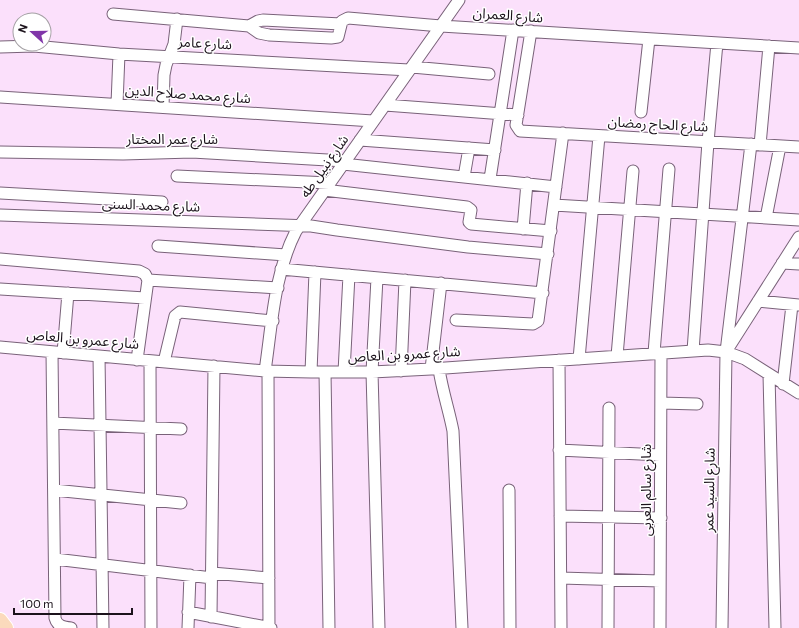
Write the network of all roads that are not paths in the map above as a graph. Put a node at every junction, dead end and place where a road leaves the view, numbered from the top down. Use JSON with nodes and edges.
{"nodes":[{"id":1,"x":459,"y":0,"type":"edge"},
{"id":2,"x":113,"y":14,"type":"dead end"},
{"id":3,"x":177,"y":19,"type":"junction"},
{"id":4,"x":441,"y":26,"type":"junction"},
{"id":5,"x":513,"y":30,"type":"junction"},
{"id":6,"x":531,"y":31,"type":"junction"},
{"id":7,"x":650,"y":39,"type":"junction"},
{"id":8,"x":718,"y":43,"type":"junction"},
{"id":9,"x":769,"y":46,"type":"junction"},
{"id":10,"x":0,"y":47,"type":"edge"},
{"id":11,"x":799,"y":48,"type":"edge"},
{"id":12,"x":119,"y":54,"type":"junction"},
{"id":13,"x":170,"y":56,"type":"junction"},
{"id":14,"x":411,"y":69,"type":"junction"},
{"id":15,"x":488,"y":74,"type":"dead end"},
{"id":16,"x":0,"y":97,"type":"edge"},
{"id":17,"x":117,"y":104,"type":"junction"},
{"id":18,"x":385,"y":105,"type":"junction"},
{"id":19,"x":163,"y":107,"type":"junction"},
{"id":20,"x":641,"y":112,"type":"dead end"},
{"id":21,"x":500,"y":113,"type":"junction"},
{"id":22,"x":518,"y":115,"type":"junction"},
{"id":23,"x":373,"y":121,"type":"junction"},
{"id":24,"x":563,"y":133,"type":"junction"},
{"id":25,"x":599,"y":136,"type":"junction"},
{"id":26,"x":360,"y":140,"type":"junction"},
{"id":27,"x":708,"y":142,"type":"junction"},
{"id":28,"x":756,"y":145,"type":"junction"},
{"id":29,"x":780,"y":146,"type":"junction"},
{"id":30,"x":799,"y":147,"type":"edge"},
{"id":31,"x":469,"y":148,"type":"junction"},
{"id":32,"x":495,"y":150,"type":"junction"},
{"id":33,"x":0,"y":152,"type":"edge"},
{"id":34,"x":344,"y":163,"type":"junction"},
{"id":35,"x":669,"y":169,"type":"dead end"},
{"id":36,"x":633,"y":171,"type":"dead end"},
{"id":37,"x":177,"y":176,"type":"dead end"},
{"id":38,"x":464,"y":176,"type":"junction"},
{"id":39,"x":490,"y":179,"type":"junction"},
{"id":40,"x":527,"y":183,"type":"junction"},
{"id":41,"x":327,"y":186,"type":"junction"},
{"id":42,"x":556,"y":186,"type":"junction"},
{"id":43,"x":0,"y":193,"type":"edge"},
{"id":44,"x":162,"y":202,"type":"dead end"},
{"id":45,"x":554,"y":205,"type":"junction"},
{"id":46,"x":593,"y":207,"type":"junction"},
{"id":47,"x":629,"y":210,"type":"junction"},
{"id":48,"x":665,"y":212,"type":"junction"},
{"id":49,"x":703,"y":214,"type":"junction"},
{"id":50,"x":0,"y":215,"type":"edge"},
{"id":51,"x":742,"y":217,"type":"junction"},
{"id":52,"x":766,"y":218,"type":"junction"},
{"id":53,"x":799,"y":220,"type":"edge"},
{"id":54,"x":300,"y":225,"type":"junction"},
{"id":55,"x":523,"y":229,"type":"junction"},
{"id":56,"x":551,"y":231,"type":"junction"},
{"id":57,"x":799,"y":237,"type":"edge"},
{"id":58,"x":158,"y":246,"type":"dead end"},
{"id":59,"x":548,"y":254,"type":"junction"},
{"id":60,"x":286,"y":255,"type":"junction"},
{"id":61,"x":0,"y":259,"type":"edge"},
{"id":62,"x":782,"y":263,"type":"junction"},
{"id":63,"x":799,"y":264,"type":"edge"},
{"id":64,"x":281,"y":269,"type":"junction"},
{"id":65,"x":316,"y":272,"type":"junction"},
{"id":66,"x":349,"y":275,"type":"junction"},
{"id":67,"x":377,"y":278,"type":"junction"},
{"id":68,"x":148,"y":280,"type":"junction"},
{"id":69,"x":405,"y":280,"type":"junction"},
{"id":70,"x":441,"y":284,"type":"junction"},
{"id":71,"x":278,"y":288,"type":"junction"},
{"id":72,"x":0,"y":289,"type":"edge"},
{"id":73,"x":68,"y":293,"type":"junction"},
{"id":74,"x":543,"y":293,"type":"junction"},
{"id":75,"x":145,"y":298,"type":"junction"},
{"id":76,"x":758,"y":301,"type":"junction"},
{"id":77,"x":796,"y":305,"type":"edge"},
{"id":78,"x":456,"y":320,"type":"dead end"},
{"id":79,"x":273,"y":322,"type":"junction"},
{"id":80,"x":0,"y":347,"type":"edge"},
{"id":81,"x":693,"y":350,"type":"junction"},
{"id":82,"x":58,"y":352,"type":"junction"},
{"id":83,"x":726,"y":352,"type":"junction"},
{"id":84,"x":657,"y":353,"type":"junction"},
{"id":85,"x":99,"y":356,"type":"junction"},
{"id":86,"x":617,"y":356,"type":"junction"},
{"id":87,"x":579,"y":359,"type":"junction"},
{"id":88,"x":137,"y":360,"type":"junction"},
{"id":89,"x":559,"y":360,"type":"junction"},
{"id":90,"x":150,"y":361,"type":"junction"},
{"id":91,"x":164,"y":362,"type":"junction"},
{"id":92,"x":214,"y":366,"type":"junction"},
{"id":93,"x":435,"y":369,"type":"junction"},
{"id":94,"x":267,"y":371,"type":"junction"},
{"id":95,"x":401,"y":371,"type":"junction"},
{"id":96,"x":311,"y":372,"type":"junction"},
{"id":97,"x":325,"y":372,"type":"junction"},
{"id":98,"x":344,"y":372,"type":"junction"},
{"id":99,"x":372,"y":372,"type":"junction"},
{"id":100,"x":769,"y":374,"type":"junction"},
{"id":101,"x":790,"y":385,"type":"edge"},
{"id":102,"x":799,"y":393,"type":"edge"},
{"id":103,"x":661,"y":403,"type":"junction"},
{"id":104,"x":697,"y":404,"type":"dead end"},
{"id":105,"x":610,"y":408,"type":"dead end"},
{"id":106,"x":53,"y":423,"type":"junction"},
{"id":107,"x":100,"y":425,"type":"junction"},
{"id":108,"x":150,"y":427,"type":"junction"},
{"id":109,"x":181,"y":429,"type":"dead end"},
{"id":110,"x":560,"y":450,"type":"junction"},
{"id":111,"x":609,"y":452,"type":"junction"},
{"id":112,"x":660,"y":455,"type":"junction"},
{"id":113,"x":54,"y":490,"type":"junction"},
{"id":114,"x":509,"y":490,"type":"dead end"},
{"id":115,"x":101,"y":495,"type":"junction"},
{"id":116,"x":150,"y":500,"type":"junction"},
{"id":117,"x":181,"y":502,"type":"dead end"},
{"id":118,"x":560,"y":516,"type":"junction"},
{"id":119,"x":609,"y":517,"type":"junction"},
{"id":120,"x":660,"y":518,"type":"junction"},
{"id":121,"x":55,"y":559,"type":"junction"},
{"id":122,"x":102,"y":565,"type":"junction"},
{"id":123,"x":151,"y":570,"type":"junction"},
{"id":124,"x":190,"y":575,"type":"junction"},
{"id":125,"x":212,"y":575,"type":"junction"},
{"id":126,"x":269,"y":578,"type":"junction"},
{"id":127,"x":561,"y":578,"type":"junction"},
{"id":128,"x":608,"y":579,"type":"junction"},
{"id":129,"x":660,"y":581,"type":"junction"},
{"id":130,"x":188,"y":612,"type":"junction"},
{"id":131,"x":211,"y":617,"type":"junction"},
{"id":132,"x":0,"y":620,"type":"edge"},
{"id":133,"x":6,"y":628,"type":"edge"},
{"id":134,"x":71,"y":628,"type":"edge"},
{"id":135,"x":103,"y":628,"type":"edge"},
{"id":136,"x":151,"y":628,"type":"edge"},
{"id":137,"x":188,"y":628,"type":"edge"},
{"id":138,"x":270,"y":628,"type":"edge"},
{"id":139,"x":329,"y":628,"type":"edge"},
{"id":140,"x":379,"y":628,"type":"edge"},
{"id":141,"x":462,"y":628,"type":"edge"},
{"id":142,"x":510,"y":628,"type":"edge"},
{"id":143,"x":561,"y":628,"type":"edge"},
{"id":144,"x":608,"y":628,"type":"edge"},
{"id":145,"x":660,"y":628,"type":"edge"},
{"id":146,"x":722,"y":628,"type":"edge"},
{"id":147,"x":775,"y":628,"type":"edge"}],
"edges":[{"from":1,"to":4,"type":"street","name":"شارع نبيل طه"},
{"from":2,"to":3,"type":"street","name":"شارع العمران"},
{"from":3,"to":4,"type":"street","name":"شارع العمران"},
{"from":3,"to":13,"type":"street"},
{"from":4,"to":5,"type":"street","name":"شارع العمران"},
{"from":4,"to":14,"type":"street","name":"شارع نبيل طه"},
{"from":5,"to":6,"type":"street","name":"شارع العمران"},
{"from":5,"to":21,"type":"street"},
{"from":6,"to":7,"type":"street","name":"شارع العمران"},
{"from":6,"to":22,"type":"street"},
{"from":7,"to":8,"type":"street","name":"شارع العمران"},
{"from":7,"to":20,"type":"street"},
{"from":8,"to":9,"type":"street","name":"شارع العمران"},
{"from":8,"to":27,"type":"street"},
{"from":9,"to":11,"type":"street","name":"شارع العمران"},
{"from":9,"to":28,"type":"street","name":"شارع السيد عمر"},
{"from":10,"to":12,"type":"street","name":"شارع عامر"},
{"from":12,"to":13,"type":"street","name":"شارع عامر"},
{"from":12,"to":17,"type":"street"},
{"from":13,"to":14,"type":"street","name":"شارع عامر"},
{"from":13,"to":19,"type":"street"},
{"from":14,"to":15,"type":"street","name":"شارع عامر"},
{"from":14,"to":18,"type":"street","name":"شارع نبيل طه"},
{"from":16,"to":17,"type":"street","name":"شارع محمد صلاح الدين"},
{"from":17,"to":19,"type":"street","name":"شارع محمد صلاح الدين"},
{"from":18,"to":21,"type":"street"},
{"from":18,"to":23,"type":"street","name":"شارع نبيل طه"},
{"from":19,"to":23,"type":"street","name":"شارع محمد صلاح الدين"},
{"from":21,"to":22,"type":"street"},
{"from":21,"to":32,"type":"street"},
{"from":22,"to":24,"type":"street","name":"شارع الحاج رمضان"},
{"from":23,"to":26,"type":"street","name":"شارع نبيل طه"},
{"from":24,"to":25,"type":"street","name":"شارع الحاج رمضان"},
{"from":24,"to":42,"type":"street"},
{"from":25,"to":27,"type":"street","name":"شارع الحاج رمضان"},
{"from":25,"to":46,"type":"street"},
{"from":26,"to":31,"type":"street"},
{"from":26,"to":34,"type":"street","name":"شارع نبيل طه"},
{"from":27,"to":28,"type":"street","name":"شارع الحاج رمضان"},
{"from":27,"to":49,"type":"street"},
{"from":28,"to":29,"type":"street","name":"شارع الحاج رمضان"},
{"from":28,"to":51,"type":"street","name":"شارع السيد عمر"},
{"from":29,"to":30,"type":"street","name":"شارع الحاج رمضان"},
{"from":29,"to":52,"type":"street"},
{"from":31,"to":32,"type":"street"},
{"from":31,"to":38,"type":"street"},
{"from":32,"to":39,"type":"street"},
{"from":33,"to":34,"type":"street","name":"شارع عمر المختار"},
{"from":34,"to":38,"type":"street","name":"شارع عمر المختار"},
{"from":34,"to":41,"type":"street","name":"شارع نبيل طه"},
{"from":35,"to":48,"type":"street","name":"شارع سالم العربى"},
{"from":36,"to":47,"type":"street"},
{"from":37,"to":41,"type":"street"},
{"from":38,"to":39,"type":"street","name":"شارع عمر المختار"},
{"from":39,"to":40,"type":"street","name":"شارع عمر المختار"},
{"from":40,"to":42,"type":"street","name":"شارع عمر المختار"},
{"from":40,"to":55,"type":"street"},
{"from":41,"to":54,"type":"street","name":"شارع نبيل طه"},
{"from":41,"to":55,"type":"street"},
{"from":42,"to":45,"type":"street"},
{"from":43,"to":44,"type":"street"},
{"from":45,"to":46,"type":"street"},
{"from":45,"to":56,"type":"street"},
{"from":46,"to":47,"type":"street"},
{"from":46,"to":87,"type":"street"},
{"from":47,"to":48,"type":"street"},
{"from":47,"to":86,"type":"street"},
{"from":48,"to":49,"type":"street"},
{"from":48,"to":84,"type":"street","name":"شارع سالم العربى"},
{"from":49,"to":51,"type":"street"},
{"from":49,"to":81,"type":"street"},
{"from":50,"to":54,"type":"street","name":"شارع محمد السنى"},
{"from":51,"to":52,"type":"street"},
{"from":51,"to":83,"type":"street","name":"شارع السيد عمر"},
{"from":52,"to":53,"type":"street"},
{"from":54,"to":59,"type":"street","name":"شارع محمد السنى"},
{"from":54,"to":60,"type":"street","name":"شارع نبيل طه"},
{"from":55,"to":56,"type":"street"},
{"from":56,"to":59,"type":"street"},
{"from":57,"to":62,"type":"street"},
{"from":58,"to":60,"type":"street"},
{"from":59,"to":74,"type":"street"},
{"from":60,"to":64,"type":"street","name":"شارع نبيل طه"},
{"from":61,"to":68,"type":"street"},
{"from":62,"to":63,"type":"street"},
{"from":62,"to":76,"type":"street"},
{"from":64,"to":65,"type":"street"},
{"from":64,"to":71,"type":"street","name":"شارع نبيل طه"},
{"from":65,"to":66,"type":"street"},
{"from":65,"to":96,"type":"street"},
{"from":66,"to":67,"type":"street"},
{"from":66,"to":98,"type":"street"},
{"from":67,"to":69,"type":"street"},
{"from":67,"to":99,"type":"street"},
{"from":68,"to":71,"type":"street"},
{"from":68,"to":75,"type":"street"},
{"from":69,"to":70,"type":"street"},
{"from":69,"to":95,"type":"street"},
{"from":70,"to":74,"type":"street"},
{"from":70,"to":93,"type":"street"},
{"from":71,"to":79,"type":"street","name":"شارع نبيل طه"},
{"from":72,"to":73,"type":"street"},
{"from":73,"to":75,"type":"street"},
{"from":73,"to":82,"type":"street"},
{"from":74,"to":78,"type":"street"},
{"from":75,"to":88,"type":"street"},
{"from":76,"to":77,"type":"street"},
{"from":76,"to":83,"type":"street"},
{"from":77,"to":101,"type":"street"},
{"from":79,"to":91,"type":"street"},
{"from":79,"to":94,"type":"street","name":"شارع نبيل طه"},
{"from":80,"to":82,"type":"street","name":"شارع عمرو بن العاص"},
{"from":81,"to":83,"type":"street","name":"شارع عمرو بن العاص"},
{"from":81,"to":84,"type":"street","name":"شارع عمرو بن العاص"},
{"from":82,"to":85,"type":"street","name":"شارع عمرو بن العاص"},
{"from":82,"to":106,"type":"street"},
{"from":83,"to":100,"type":"street","name":"شارع عمرو بن العاص"},
{"from":83,"to":146,"type":"street","name":"شارع السيد عمر"},
{"from":84,"to":86,"type":"street","name":"شارع عمرو بن العاص"},
{"from":84,"to":103,"type":"street","name":"شارع سالم العربى"},
{"from":85,"to":88,"type":"street","name":"شارع عمرو بن العاص"},
{"from":85,"to":107,"type":"street"},
{"from":86,"to":87,"type":"street","name":"شارع عمرو بن العاص"},
{"from":87,"to":89,"type":"street","name":"شارع عمرو بن العاص"},
{"from":88,"to":90,"type":"street","name":"شارع عمرو بن العاص"},
{"from":89,"to":93,"type":"street","name":"شارع عمرو بن العاص"},
{"from":89,"to":110,"type":"street"},
{"from":90,"to":91,"type":"street","name":"شارع عمرو بن العاص"},
{"from":90,"to":108,"type":"street"},
{"from":91,"to":92,"type":"street","name":"شارع عمرو بن العاص"},
{"from":92,"to":94,"type":"street","name":"شارع عمرو بن العاص"},
{"from":92,"to":125,"type":"street"},
{"from":93,"to":95,"type":"street","name":"شارع عمرو بن العاص"},
{"from":93,"to":141,"type":"street"},
{"from":94,"to":96,"type":"street","name":"شارع عمرو بن العاص"},
{"from":94,"to":126,"type":"street","name":"شارع نبيل طه"},
{"from":95,"to":99,"type":"street","name":"شارع عمرو بن العاص"},
{"from":96,"to":97,"type":"street","name":"شارع عمرو بن العاص"},
{"from":97,"to":98,"type":"street","name":"شارع عمرو بن العاص"},
{"from":97,"to":139,"type":"street"},
{"from":98,"to":99,"type":"street","name":"شارع عمرو بن العاص"},
{"from":99,"to":140,"type":"street"},
{"from":100,"to":101,"type":"street","name":"شارع عمرو بن العاص"},
{"from":100,"to":147,"type":"street"},
{"from":101,"to":102,"type":"street","name":"شارع عمرو بن العاص"},
{"from":103,"to":104,"type":"street"},
{"from":103,"to":112,"type":"street","name":"شارع سالم العربى"},
{"from":105,"to":111,"type":"street"},
{"from":106,"to":107,"type":"street"},
{"from":106,"to":113,"type":"street"},
{"from":107,"to":108,"type":"street"},
{"from":107,"to":115,"type":"street"},
{"from":108,"to":109,"type":"street"},
{"from":108,"to":116,"type":"street"},
{"from":110,"to":111,"type":"street"},
{"from":110,"to":118,"type":"street"},
{"from":111,"to":112,"type":"street"},
{"from":111,"to":119,"type":"street"},
{"from":112,"to":120,"type":"street","name":"شارع سالم العربى"},
{"from":113,"to":115,"type":"street"},
{"from":113,"to":121,"type":"street"},
{"from":114,"to":142,"type":"street"},
{"from":115,"to":116,"type":"street"},
{"from":115,"to":122,"type":"street"},
{"from":116,"to":117,"type":"street"},
{"from":116,"to":123,"type":"street"},
{"from":118,"to":119,"type":"street"},
{"from":118,"to":127,"type":"street"},
{"from":119,"to":120,"type":"street"},
{"from":119,"to":128,"type":"street"},
{"from":120,"to":129,"type":"street","name":"شارع سالم العربى"},
{"from":121,"to":122,"type":"street"},
{"from":121,"to":134,"type":"street"},
{"from":122,"to":123,"type":"street"},
{"from":122,"to":135,"type":"street"},
{"from":123,"to":124,"type":"street"},
{"from":123,"to":136,"type":"street"},
{"from":124,"to":125,"type":"street"},
{"from":124,"to":130,"type":"street"},
{"from":125,"to":126,"type":"street"},
{"from":125,"to":131,"type":"street"},
{"from":126,"to":138,"type":"street","name":"شارع نبيل طه"},
{"from":127,"to":128,"type":"street"},
{"from":127,"to":143,"type":"street"},
{"from":128,"to":129,"type":"street"},
{"from":128,"to":144,"type":"street"},
{"from":129,"to":145,"type":"street","name":"شارع سالم العربى"},
{"from":130,"to":131,"type":"street"},
{"from":130,"to":137,"type":"street"},
{"from":131,"to":138,"type":"street"},
{"from":132,"to":133,"type":"main road"}]}
